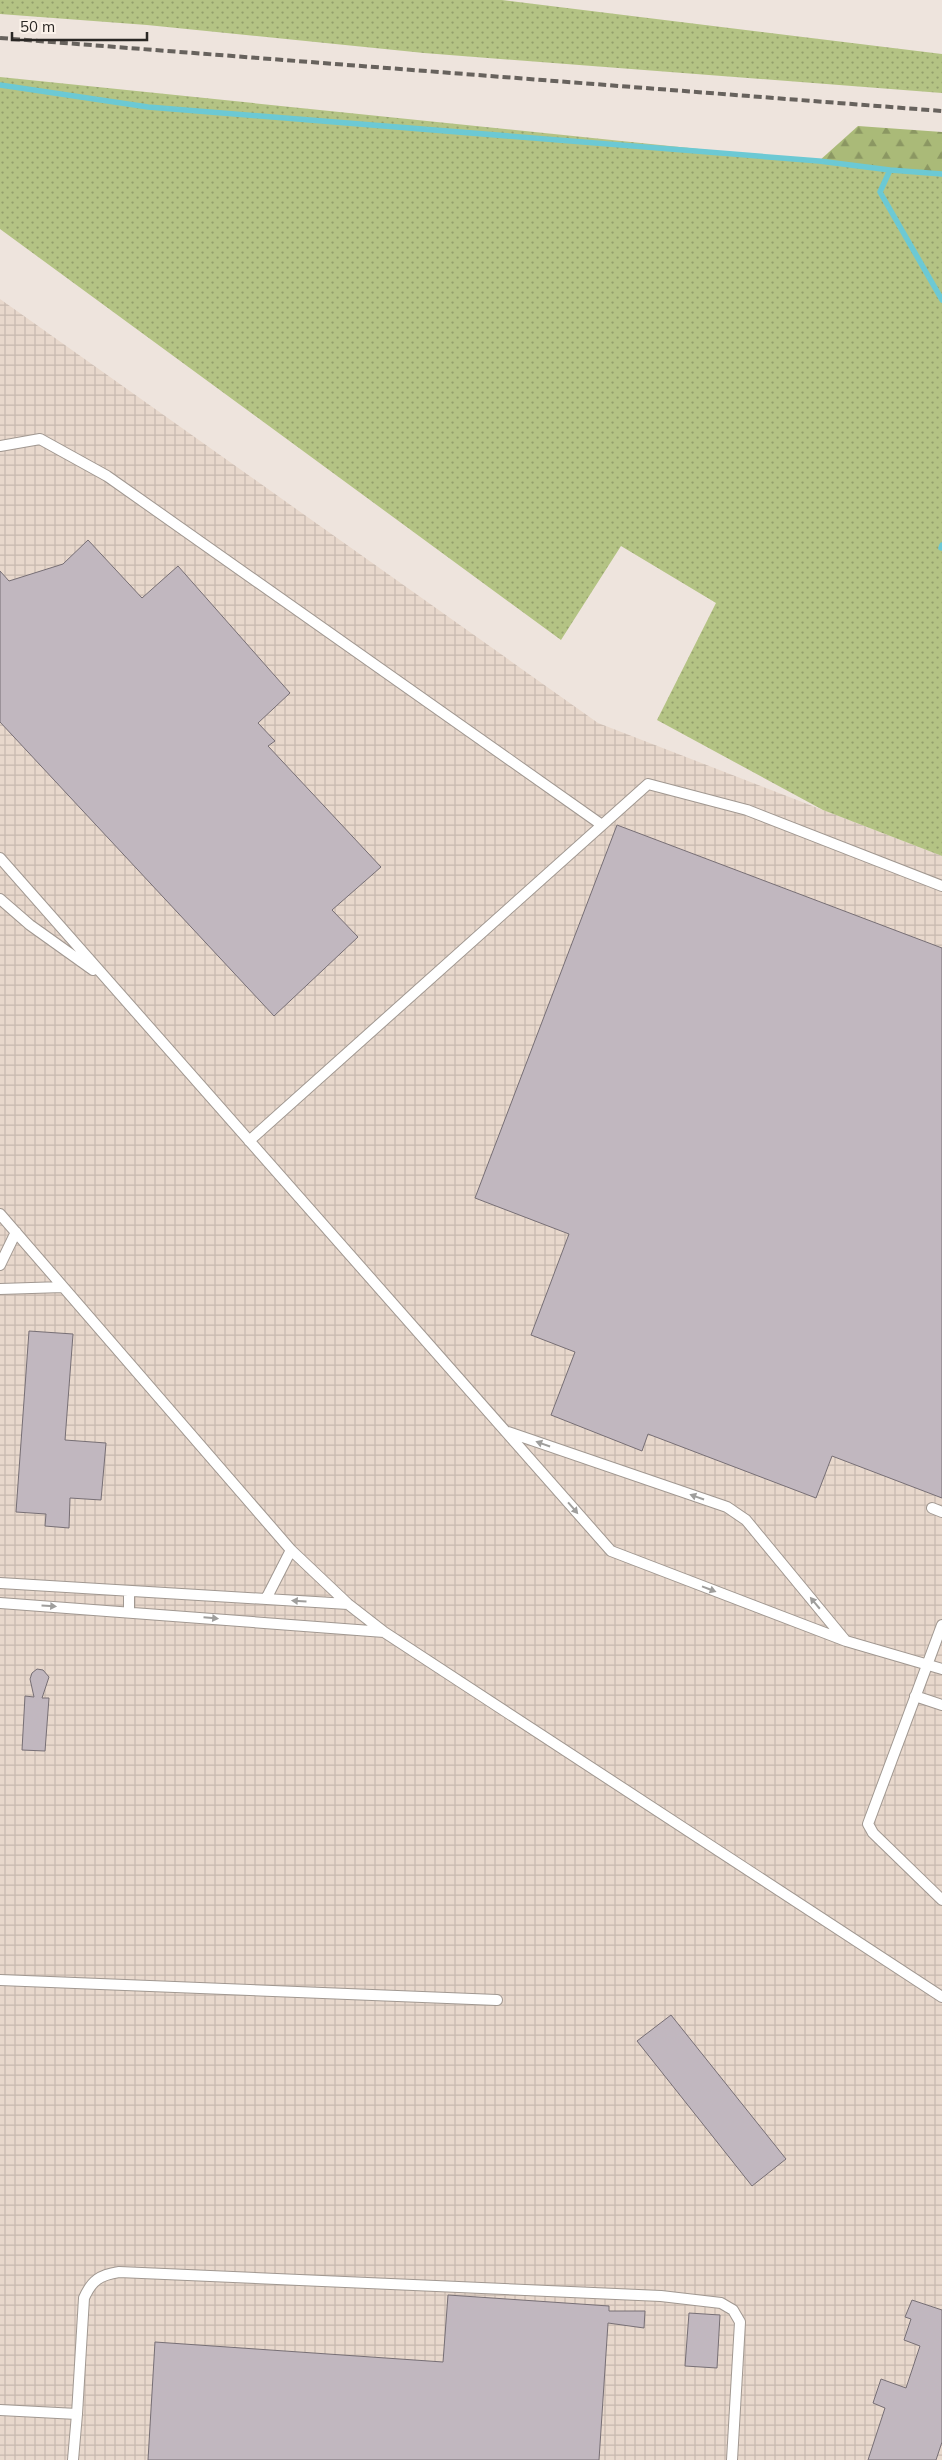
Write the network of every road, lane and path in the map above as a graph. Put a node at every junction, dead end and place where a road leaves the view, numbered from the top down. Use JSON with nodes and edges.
{"nodes":[{"id":1,"x":0,"y":446,"type":"edge"},
{"id":2,"x":602,"y":824,"type":"junction"},
{"id":3,"x":0,"y":858,"type":"edge"},
{"id":4,"x":942,"y":886,"type":"edge"},
{"id":5,"x":0,"y":899,"type":"edge"},
{"id":6,"x":107,"y":980,"type":"junction"},
{"id":7,"x":249,"y":1141,"type":"junction"},
{"id":8,"x":0,"y":1214,"type":"edge"},
{"id":9,"x":16,"y":1232,"type":"junction"},
{"id":10,"x":0,"y":1265,"type":"edge"},
{"id":11,"x":63,"y":1286,"type":"junction"},
{"id":12,"x":0,"y":1290,"type":"edge"},
{"id":13,"x":507,"y":1431,"type":"junction"},
{"id":14,"x":932,"y":1508,"type":"dead end"},
{"id":15,"x":942,"y":1512,"type":"edge"},
{"id":16,"x":291,"y":1550,"type":"junction"},
{"id":17,"x":0,"y":1582,"type":"edge"},
{"id":18,"x":129,"y":1591,"type":"junction"},
{"id":19,"x":266,"y":1599,"type":"junction"},
{"id":20,"x":0,"y":1603,"type":"edge"},
{"id":21,"x":348,"y":1604,"type":"junction"},
{"id":22,"x":129,"y":1612,"type":"junction"},
{"id":23,"x":942,"y":1625,"type":"edge"},
{"id":24,"x":384,"y":1632,"type":"junction"},
{"id":25,"x":846,"y":1641,"type":"junction"},
{"id":26,"x":927,"y":1664,"type":"junction"},
{"id":27,"x":942,"y":1669,"type":"edge"},
{"id":28,"x":915,"y":1696,"type":"junction"},
{"id":29,"x":942,"y":1705,"type":"edge"},
{"id":30,"x":942,"y":1900,"type":"edge"},
{"id":31,"x":0,"y":1980,"type":"edge"},
{"id":32,"x":942,"y":1997,"type":"edge"},
{"id":33,"x":497,"y":2000,"type":"dead end"},
{"id":34,"x":0,"y":2410,"type":"edge"},
{"id":35,"x":77,"y":2414,"type":"junction"},
{"id":36,"x":74,"y":2460,"type":"edge"},
{"id":37,"x":732,"y":2460,"type":"edge"}],
"edges":[{"from":1,"to":2,"type":"lane"},
{"from":2,"to":4,"type":"lane"},
{"from":2,"to":7,"type":"lane"},
{"from":3,"to":6,"type":"lane"},
{"from":5,"to":6,"type":"lane"},
{"from":6,"to":7,"type":"lane"},
{"from":7,"to":13,"type":"lane"},
{"from":8,"to":9,"type":"lane"},
{"from":9,"to":10,"type":"lane"},
{"from":9,"to":11,"type":"lane"},
{"from":11,"to":12,"type":"lane"},
{"from":11,"to":16,"type":"lane"},
{"from":13,"to":25,"type":"lane","one_way":true},
{"from":25,"to":13,"type":"lane","one_way":true},
{"from":14,"to":15,"type":"lane"},
{"from":16,"to":19,"type":"lane"},
{"from":16,"to":21,"type":"lane"},
{"from":17,"to":18,"type":"lane"},
{"from":18,"to":19,"type":"lane"},
{"from":18,"to":22,"type":"lane"},
{"from":21,"to":19,"type":"lane","one_way":true},
{"from":20,"to":22,"type":"lane","one_way":true},
{"from":21,"to":24,"type":"lane"},
{"from":22,"to":24,"type":"lane","one_way":true},
{"from":23,"to":26,"type":"lane"},
{"from":24,"to":32,"type":"lane"},
{"from":25,"to":26,"type":"lane"},
{"from":26,"to":27,"type":"lane"},
{"from":26,"to":28,"type":"lane"},
{"from":28,"to":29,"type":"lane"},
{"from":28,"to":30,"type":"lane"},
{"from":31,"to":33,"type":"lane"},
{"from":34,"to":35,"type":"lane"},
{"from":35,"to":36,"type":"lane"},
{"from":35,"to":37,"type":"lane"}]}
